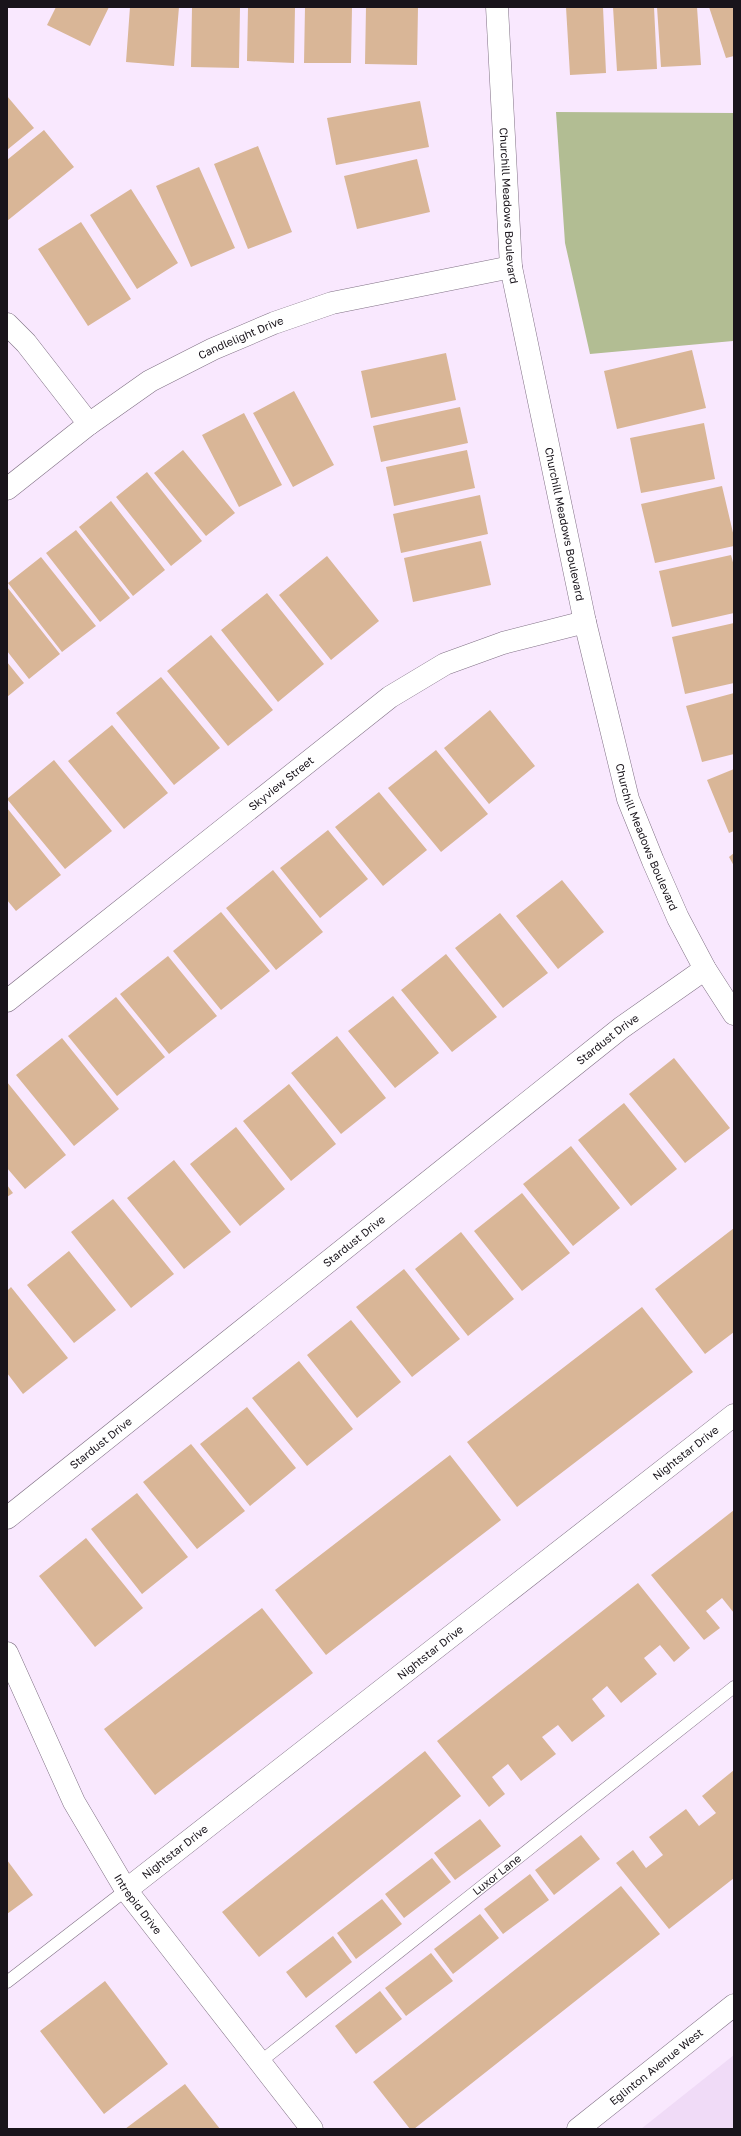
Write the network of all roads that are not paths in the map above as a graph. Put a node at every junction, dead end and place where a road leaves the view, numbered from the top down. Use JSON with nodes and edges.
{"nodes":[{"id":1,"x":497,"y":7,"type":"edge"},
{"id":2,"x":511,"y":267,"type":"junction"},
{"id":3,"x":7,"y":324,"type":"edge"},
{"id":4,"x":89,"y":424,"type":"junction"},
{"id":5,"x":7,"y":489,"type":"edge"},
{"id":6,"x":586,"y":622,"type":"junction"},
{"id":7,"x":705,"y":969,"type":"junction"},
{"id":8,"x":7,"y":1001,"type":"edge"},
{"id":9,"x":734,"y":1014,"type":"edge"},
{"id":10,"x":734,"y":1415,"type":"edge"},
{"id":11,"x":7,"y":1518,"type":"edge"},
{"id":12,"x":7,"y":1653,"type":"edge"},
{"id":13,"x":734,"y":1687,"type":"edge"},
{"id":14,"x":126,"y":1890,"type":"junction"},
{"id":15,"x":7,"y":1982,"type":"edge"},
{"id":16,"x":734,"y":2005,"type":"edge"},
{"id":17,"x":260,"y":2062,"type":"junction"},
{"id":18,"x":312,"y":2129,"type":"edge"},
{"id":19,"x":578,"y":2129,"type":"edge"}],
"edges":[{"from":1,"to":2,"type":"street","name":"Churchill Meadows Boulevard"},
{"from":2,"to":4,"type":"street","name":"Candlelight Drive"},
{"from":2,"to":6,"type":"street","name":"Churchill Meadows Boulevard"},
{"from":3,"to":4,"type":"street"},
{"from":4,"to":5,"type":"street","name":"Candlelight Drive"},
{"from":6,"to":7,"type":"street","name":"Churchill Meadows Boulevard"},
{"from":6,"to":8,"type":"street","name":"Skyview Street"},
{"from":7,"to":9,"type":"street","name":"Churchill Meadows Boulevard"},
{"from":7,"to":11,"type":"street","name":"Stardust Drive"},
{"from":10,"to":14,"type":"street","name":"Nightstar Drive"},
{"from":12,"to":14,"type":"street","name":"Intrepid Drive"},
{"from":13,"to":17,"type":"lane","name":"Luxor Lane"},
{"from":14,"to":15,"type":"lane"},
{"from":14,"to":17,"type":"street","name":"Intrepid Drive"},
{"from":16,"to":19,"type":"street","name":"Eglinton Avenue West"},
{"from":17,"to":18,"type":"street","name":"Intrepid Drive"}]}
